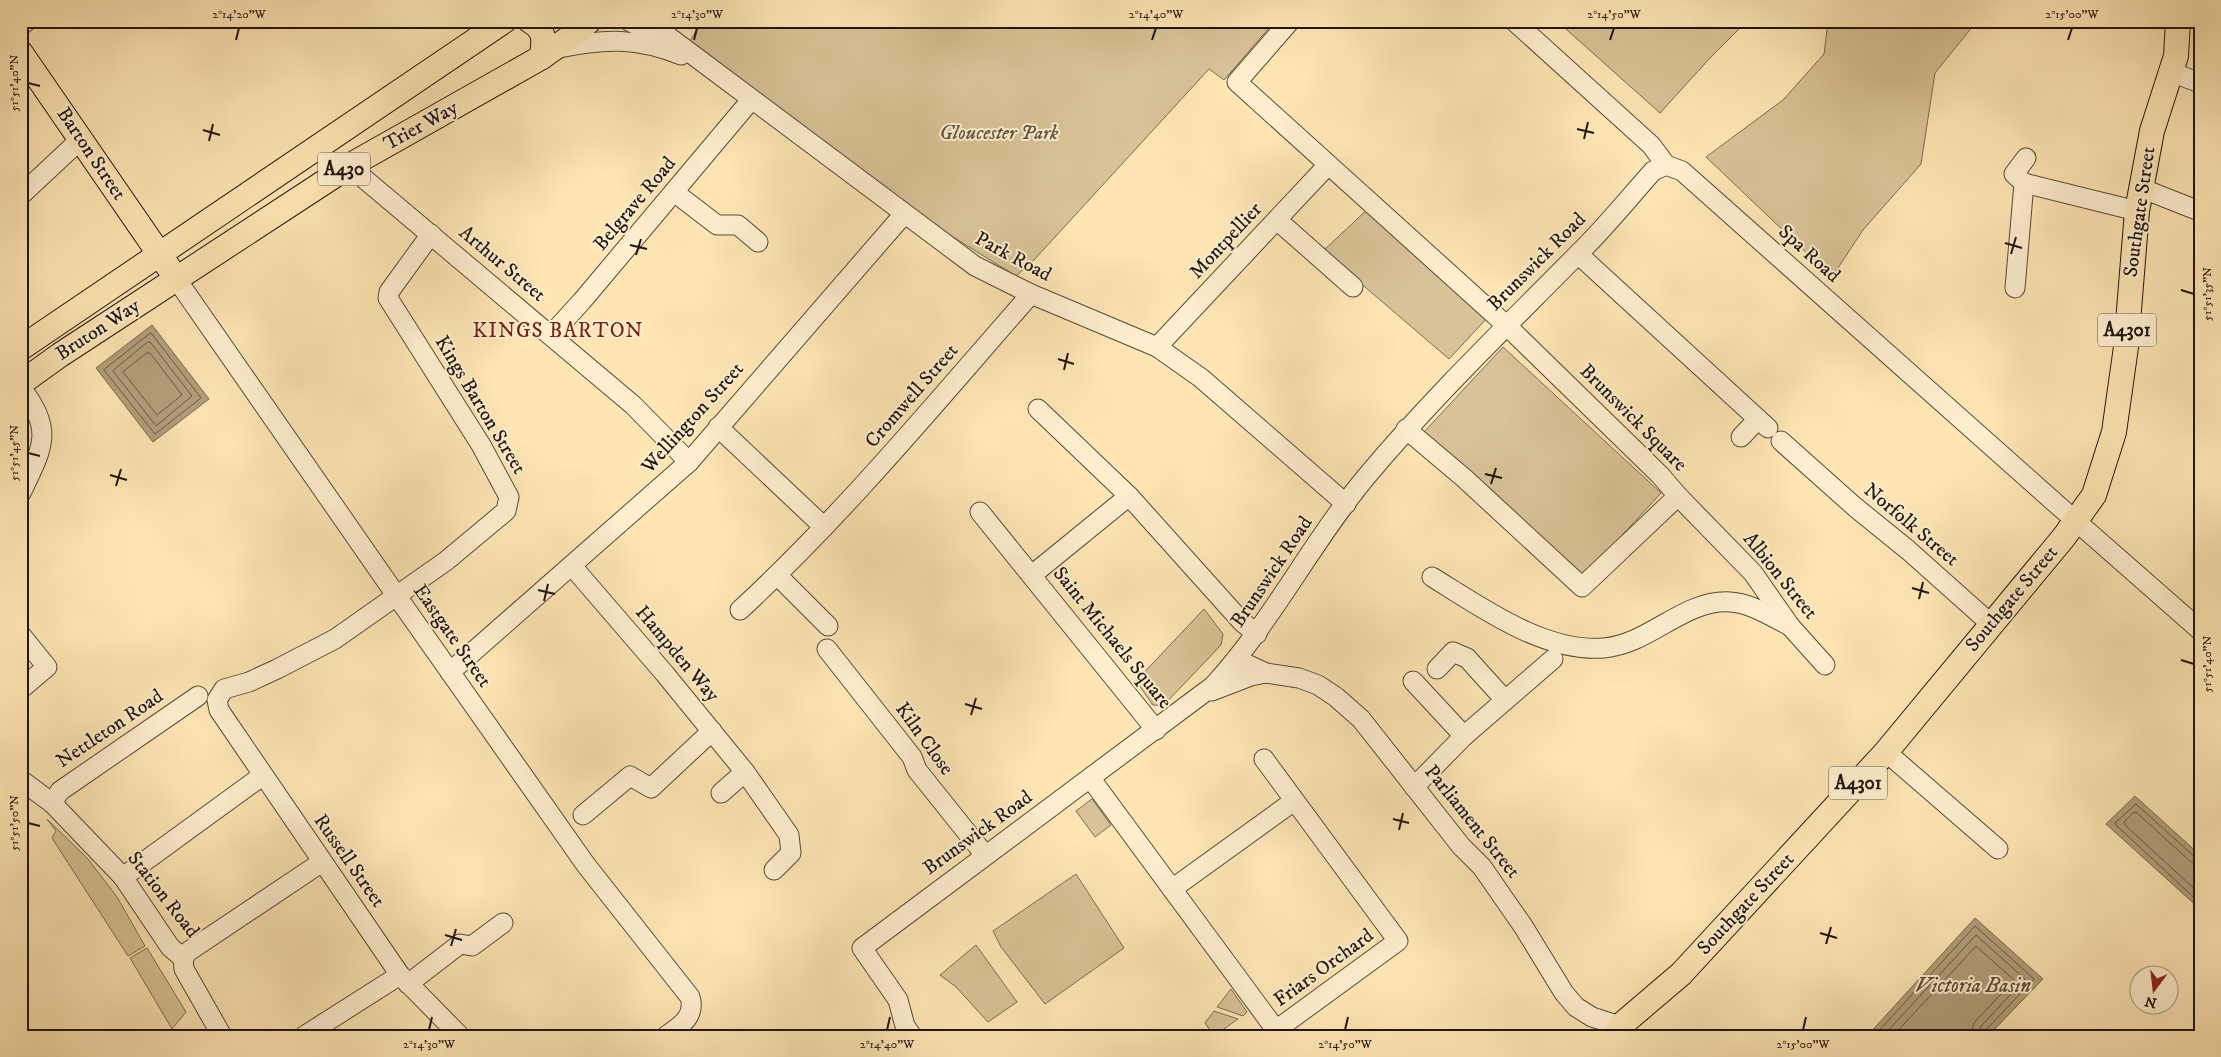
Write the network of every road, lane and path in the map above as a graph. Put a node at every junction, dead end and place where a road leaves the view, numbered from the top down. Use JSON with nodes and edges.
{"nodes":[{"id":1,"x":27,"y":21,"type":"edge"},
{"id":2,"x":504,"y":21,"type":"edge"},
{"id":3,"x":530,"y":21,"type":"edge"},
{"id":4,"x":589,"y":21,"type":"edge"},
{"id":5,"x":629,"y":21,"type":"edge"},
{"id":6,"x":1290,"y":21,"type":"edge"},
{"id":7,"x":1514,"y":21,"type":"edge"},
{"id":8,"x":2178,"y":21,"type":"edge"},
{"id":9,"x":2196,"y":21,"type":"edge"},
{"id":10,"x":21,"y":26,"type":"edge"},
{"id":11,"x":661,"y":28,"type":"edge"},
{"id":12,"x":21,"y":53,"type":"edge"},
{"id":13,"x":549,"y":53,"type":"junction"},
{"id":14,"x":2173,"y":64,"type":"junction"},
{"id":15,"x":706,"y":65,"type":"junction"},
{"id":16,"x":2200,"y":84,"type":"edge"},
{"id":17,"x":751,"y":100,"type":"junction"},
{"id":18,"x":81,"y":139,"type":"junction"},
{"id":19,"x":2026,"y":158,"type":"dead end"},
{"id":20,"x":1328,"y":165,"type":"junction"},
{"id":21,"x":1666,"y":165,"type":"junction"},
{"id":22,"x":349,"y":166,"type":"junction"},
{"id":23,"x":2024,"y":183,"type":"junction"},
{"id":24,"x":2141,"y":188,"type":"junction"},
{"id":25,"x":674,"y":192,"type":"junction"},
{"id":26,"x":21,"y":195,"type":"edge"},
{"id":27,"x":2137,"y":211,"type":"junction"},
{"id":28,"x":2199,"y":211,"type":"edge"},
{"id":29,"x":904,"y":214,"type":"junction"},
{"id":30,"x":1277,"y":220,"type":"junction"},
{"id":31,"x":431,"y":234,"type":"junction"},
{"id":32,"x":758,"y":242,"type":"dead end"},
{"id":33,"x":1578,"y":254,"type":"junction"},
{"id":34,"x":160,"y":255,"type":"junction"},
{"id":35,"x":177,"y":280,"type":"junction"},
{"id":36,"x":1353,"y":287,"type":"dead end"},
{"id":37,"x":2015,"y":288,"type":"dead end"},
{"id":38,"x":1032,"y":294,"type":"junction"},
{"id":39,"x":1506,"y":325,"type":"junction"},
{"id":40,"x":551,"y":335,"type":"junction"},
{"id":41,"x":1157,"y":347,"type":"junction"},
{"id":42,"x":21,"y":348,"type":"edge"},
{"id":43,"x":21,"y":383,"type":"edge"},
{"id":44,"x":21,"y":388,"type":"edge"},
{"id":45,"x":1038,"y":410,"type":"dead end"},
{"id":46,"x":718,"y":427,"type":"junction"},
{"id":47,"x":1769,"y":429,"type":"junction"},
{"id":48,"x":1406,"y":430,"type":"junction"},
{"id":49,"x":1741,"y":437,"type":"dead end"},
{"id":50,"x":689,"y":462,"type":"junction"},
{"id":51,"x":21,"y":493,"type":"edge"},
{"id":52,"x":1129,"y":496,"type":"junction"},
{"id":53,"x":1678,"y":496,"type":"junction"},
{"id":54,"x":1346,"y":504,"type":"junction"},
{"id":55,"x":980,"y":512,"type":"dead end"},
{"id":56,"x":2076,"y":521,"type":"junction"},
{"id":57,"x":824,"y":527,"type":"junction"},
{"id":58,"x":572,"y":566,"type":"junction"},
{"id":59,"x":777,"y":575,"type":"junction"},
{"id":60,"x":1032,"y":575,"type":"junction"},
{"id":61,"x":1432,"y":577,"type":"dead end"},
{"id":62,"x":396,"y":596,"type":"junction"},
{"id":63,"x":740,"y":610,"type":"dead end"},
{"id":64,"x":1991,"y":624,"type":"junction"},
{"id":65,"x":828,"y":626,"type":"dead end"},
{"id":66,"x":1790,"y":626,"type":"junction"},
{"id":67,"x":2200,"y":630,"type":"edge"},
{"id":68,"x":1258,"y":634,"type":"junction"},
{"id":69,"x":21,"y":635,"type":"edge"},
{"id":70,"x":827,"y":649,"type":"dead end"},
{"id":71,"x":1238,"y":660,"type":"junction"},
{"id":72,"x":1553,"y":660,"type":"dead end"},
{"id":73,"x":1825,"y":665,"type":"dead end"},
{"id":74,"x":1437,"y":669,"type":"dead end"},
{"id":75,"x":450,"y":672,"type":"junction"},
{"id":76,"x":1266,"y":673,"type":"junction"},
{"id":77,"x":1413,"y":681,"type":"dead end"},
{"id":78,"x":21,"y":689,"type":"edge"},
{"id":79,"x":198,"y":696,"type":"dead end"},
{"id":80,"x":1202,"y":696,"type":"junction"},
{"id":81,"x":1504,"y":700,"type":"junction"},
{"id":82,"x":1156,"y":730,"type":"junction"},
{"id":83,"x":712,"y":731,"type":"junction"},
{"id":84,"x":1464,"y":736,"type":"junction"},
{"id":85,"x":1886,"y":752,"type":"junction"},
{"id":86,"x":1264,"y":759,"type":"dead end"},
{"id":87,"x":745,"y":772,"type":"junction"},
{"id":88,"x":262,"y":776,"type":"junction"},
{"id":89,"x":1091,"y":779,"type":"junction"},
{"id":90,"x":21,"y":780,"type":"edge"},
{"id":91,"x":1414,"y":787,"type":"junction"},
{"id":92,"x":720,"y":793,"type":"dead end"},
{"id":93,"x":1294,"y":800,"type":"junction"},
{"id":94,"x":52,"y":803,"type":"junction"},
{"id":95,"x":584,"y":815,"type":"dead end"},
{"id":96,"x":1998,"y":849,"type":"dead end"},
{"id":97,"x":985,"y":856,"type":"junction"},
{"id":98,"x":322,"y":862,"type":"junction"},
{"id":99,"x":774,"y":870,"type":"dead end"},
{"id":100,"x":123,"y":877,"type":"junction"},
{"id":101,"x":1172,"y":889,"type":"junction"},
{"id":102,"x":503,"y":923,"type":"dead end"},
{"id":103,"x":184,"y":958,"type":"junction"},
{"id":104,"x":404,"y":980,"type":"junction"},
{"id":105,"x":1618,"y":1031,"type":"edge"},
{"id":106,"x":317,"y":1032,"type":"edge"},
{"id":107,"x":222,"y":1036,"type":"edge"},
{"id":108,"x":460,"y":1036,"type":"edge"},
{"id":109,"x":666,"y":1036,"type":"edge"},
{"id":110,"x":912,"y":1036,"type":"edge"}],
"edges":[{"from":1,"to":10,"type":"street"},
{"from":2,"to":34,"type":"main road","name":"Trier Way","number":"A430"},
{"from":3,"to":13,"type":"main road"},
{"from":4,"to":13,"type":"main road","name":"Trier Way"},
{"from":5,"to":11,"type":"street","name":"Park Road"},
{"from":6,"to":20,"type":"street"},
{"from":7,"to":21,"type":"street","name":"Spa Road"},
{"from":8,"to":14,"type":"main road","name":"Southgate Street","number":"A4301"},
{"from":9,"to":14,"type":"main road","name":"Southgate Street","number":"A4301"},
{"from":11,"to":15,"type":"street","name":"Park Road"},
{"from":12,"to":18,"type":"main road","name":"Barton Street"},
{"from":13,"to":15,"type":"street"},
{"from":13,"to":22,"type":"main road","name":"Trier Way","number":"A430"},
{"from":14,"to":16,"type":"street"},
{"from":14,"to":24,"type":"main road","name":"Southgate Street","number":"A4301"},
{"from":15,"to":17,"type":"street","name":"Park Road"},
{"from":17,"to":25,"type":"street","name":"Belgrave Road"},
{"from":17,"to":29,"type":"street","name":"Park Road"},
{"from":18,"to":26,"type":"street"},
{"from":18,"to":34,"type":"main road","name":"Barton Street"},
{"from":19,"to":23,"type":"street"},
{"from":20,"to":30,"type":"street","name":"Montpellier"},
{"from":20,"to":39,"type":"street"},
{"from":21,"to":33,"type":"street","name":"Brunswick Road"},
{"from":21,"to":56,"type":"street","name":"Spa Road"},
{"from":22,"to":31,"type":"street","name":"Arthur Street"},
{"from":22,"to":35,"type":"main road","name":"Trier Way","number":"A430"},
{"from":23,"to":27,"type":"street"},
{"from":23,"to":37,"type":"street"},
{"from":24,"to":27,"type":"main road","name":"Southgate Street","number":"A4301"},
{"from":24,"to":28,"type":"street"},
{"from":25,"to":32,"type":"street"},
{"from":25,"to":40,"type":"street","name":"Belgrave Road"},
{"from":27,"to":56,"type":"main road","name":"Southgate Street","number":"A4301"},
{"from":29,"to":38,"type":"street","name":"Park Road"},
{"from":29,"to":46,"type":"street","name":"Wellington Street"},
{"from":30,"to":36,"type":"street"},
{"from":30,"to":41,"type":"street","name":"Montpellier"},
{"from":31,"to":40,"type":"street","name":"Arthur Street"},
{"from":31,"to":62,"type":"street","name":"Kings Barton Street"},
{"from":33,"to":39,"type":"street","name":"Brunswick Road"},
{"from":33,"to":47,"type":"street","name":"Norfolk Street"},
{"from":34,"to":35,"type":"main road","name":"Barton Street"},
{"from":34,"to":42,"type":"main road","name":"Bruton Way","number":"A430"},
{"from":35,"to":43,"type":"main road","name":"Bruton Way","number":"A430"},
{"from":35,"to":62,"type":"street","name":"Eastgate Street"},
{"from":38,"to":41,"type":"street","name":"Park Road"},
{"from":38,"to":57,"type":"street","name":"Cromwell Street"},
{"from":39,"to":48,"type":"street","name":"Brunswick Road"},
{"from":39,"to":53,"type":"street","name":"Brunswick Square"},
{"from":40,"to":50,"type":"street","name":"Arthur Street"},
{"from":41,"to":54,"type":"street","name":"Park Road"},
{"from":44,"to":51,"type":"street"},
{"from":45,"to":52,"type":"street"},
{"from":46,"to":50,"type":"street","name":"Wellington Street"},
{"from":46,"to":57,"type":"street"},
{"from":47,"to":49,"type":"street"},
{"from":47,"to":64,"type":"street","name":"Norfolk Street"},
{"from":48,"to":53,"type":"street","name":"Brunswick Square"},
{"from":48,"to":54,"type":"street","name":"Brunswick Road"},
{"from":50,"to":58,"type":"street","name":"Wellington Street"},
{"from":52,"to":60,"type":"street","name":"Saint Michaels Square"},
{"from":52,"to":68,"type":"street"},
{"from":53,"to":66,"type":"street","name":"Albion Street"},
{"from":54,"to":68,"type":"street","name":"Brunswick Road"},
{"from":55,"to":60,"type":"street","name":"Saint Michaels Square"},
{"from":56,"to":64,"type":"main road","name":"Southgate Street","number":"A4301"},
{"from":56,"to":67,"type":"street","name":"Spa Road"},
{"from":57,"to":59,"type":"street","name":"Cromwell Street"},
{"from":58,"to":75,"type":"street","name":"Wellington Street"},
{"from":58,"to":83,"type":"street","name":"Hampden Way"},
{"from":59,"to":63,"type":"street","name":"Cromwell Street"},
{"from":59,"to":65,"type":"street"},
{"from":60,"to":82,"type":"street","name":"Saint Michaels Square"},
{"from":61,"to":66,"type":"street"},
{"from":62,"to":75,"type":"street","name":"Eastgate Street"},
{"from":62,"to":88,"type":"street","name":"Russell Street"},
{"from":64,"to":85,"type":"main road","name":"Southgate Street","number":"A4301"},
{"from":66,"to":73,"type":"street","name":"Albion Street"},
{"from":68,"to":71,"type":"street","name":"Brunswick Road"},
{"from":69,"to":78,"type":"street"},
{"from":70,"to":97,"type":"street","name":"Kiln Close"},
{"from":71,"to":76,"type":"street","name":"Parliament Street"},
{"from":71,"to":80,"type":"street","name":"Brunswick Road"},
{"from":72,"to":81,"type":"street"},
{"from":74,"to":81,"type":"street"},
{"from":75,"to":109,"type":"street","name":"Eastgate Street"},
{"from":76,"to":80,"type":"street","name":"Parliament Street"},
{"from":76,"to":91,"type":"street","name":"Parliament Street"},
{"from":77,"to":84,"type":"street"},
{"from":79,"to":94,"type":"street","name":"Nettleton Road"},
{"from":80,"to":82,"type":"street","name":"Brunswick Road"},
{"from":81,"to":84,"type":"street"},
{"from":82,"to":89,"type":"street","name":"Brunswick Road"},
{"from":83,"to":87,"type":"street","name":"Hampden Way"},
{"from":83,"to":95,"type":"street"},
{"from":84,"to":91,"type":"street"},
{"from":85,"to":96,"type":"street"},
{"from":85,"to":105,"type":"main road","name":"Southgate Street","number":"A4301"},
{"from":86,"to":93,"type":"street","name":"Friars Orchard"},
{"from":87,"to":92,"type":"street"},
{"from":87,"to":99,"type":"street","name":"Hampden Way"},
{"from":88,"to":98,"type":"street","name":"Russell Street"},
{"from":88,"to":100,"type":"street"},
{"from":89,"to":97,"type":"street","name":"Brunswick Road"},
{"from":89,"to":101,"type":"street","name":"Friars Orchard"},
{"from":90,"to":94,"type":"street","name":"Station Road"},
{"from":91,"to":105,"type":"street","name":"Parliament Street"},
{"from":93,"to":101,"type":"street"},
{"from":93,"to":101,"type":"street","name":"Friars Orchard"},
{"from":94,"to":100,"type":"street","name":"Station Road"},
{"from":97,"to":110,"type":"street","name":"Brunswick Road"},
{"from":98,"to":103,"type":"street"},
{"from":98,"to":104,"type":"street","name":"Russell Street"},
{"from":100,"to":103,"type":"street","name":"Station Road"},
{"from":102,"to":104,"type":"street"},
{"from":103,"to":107,"type":"street","name":"Station Road"},
{"from":104,"to":106,"type":"street"},
{"from":104,"to":108,"type":"street","name":"Russell Street"}]}
